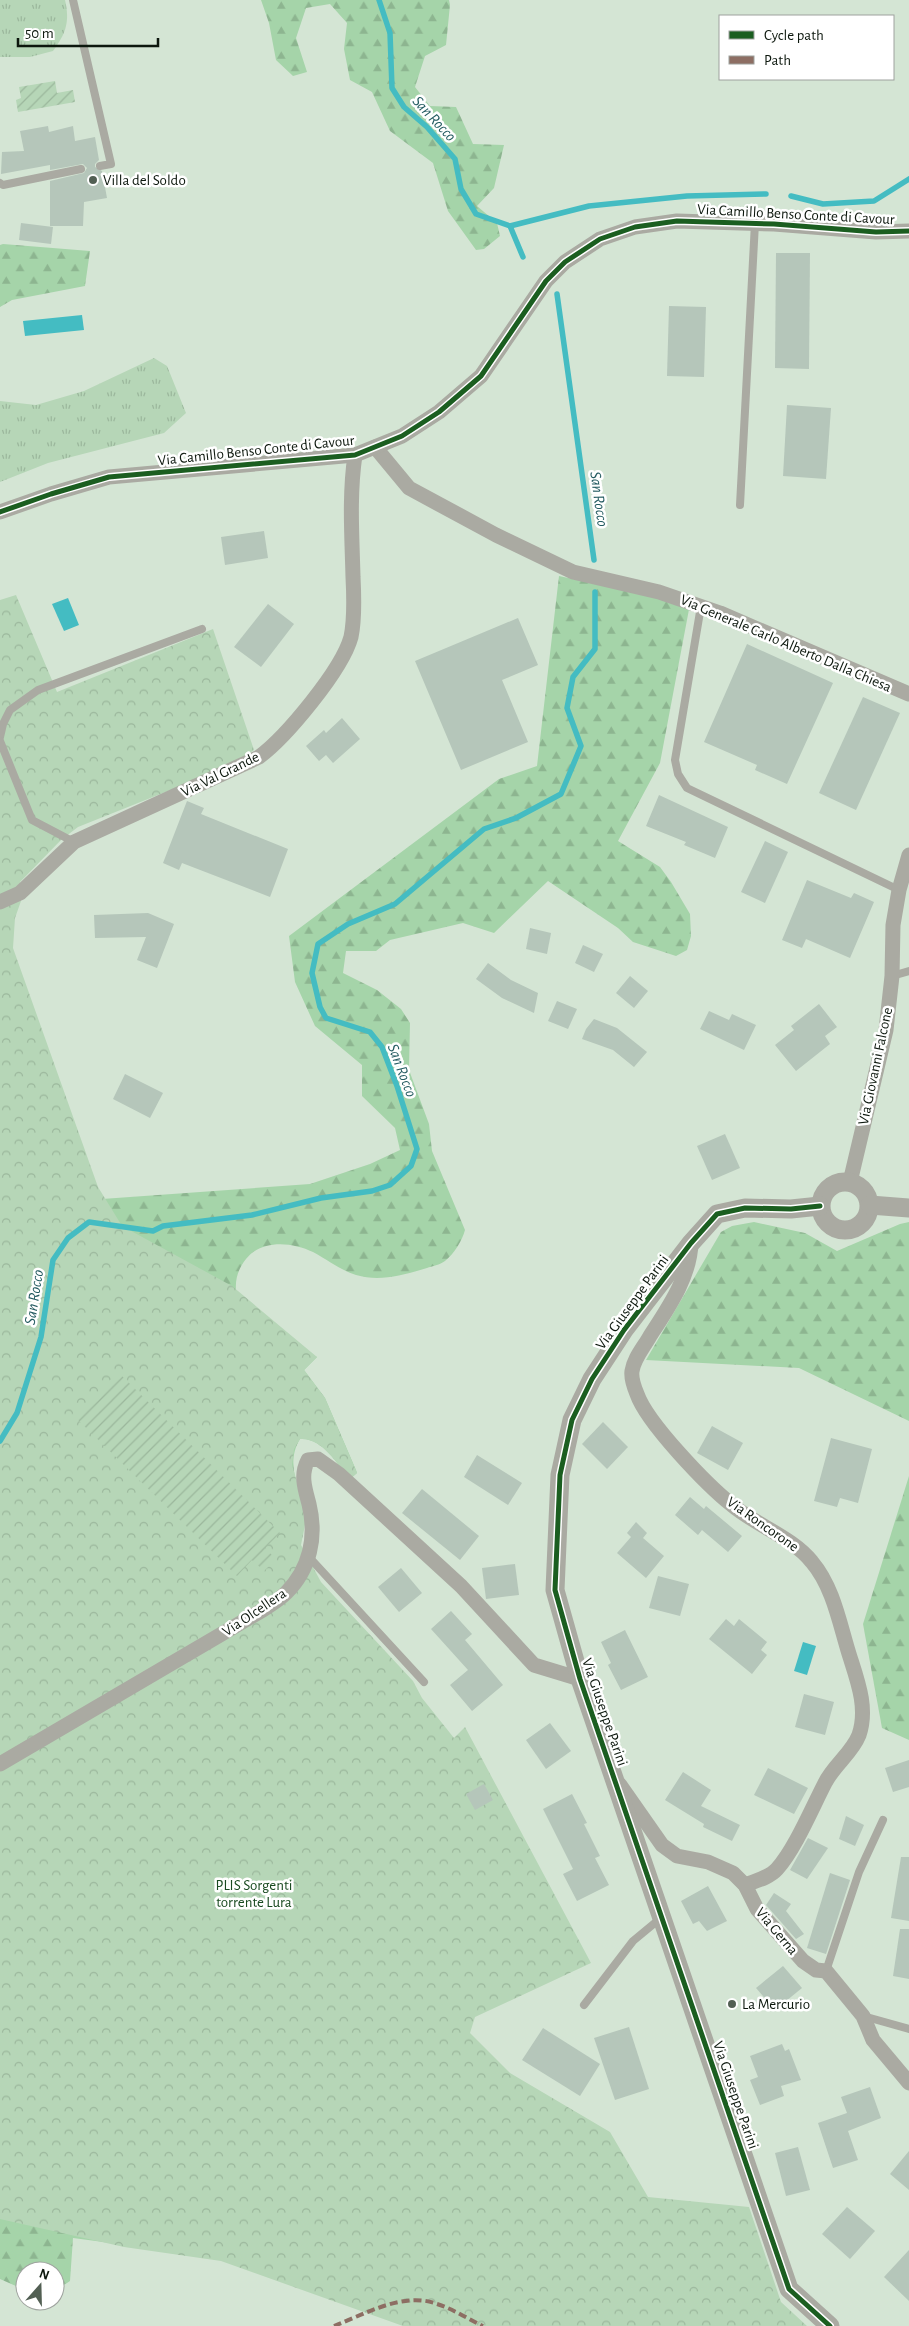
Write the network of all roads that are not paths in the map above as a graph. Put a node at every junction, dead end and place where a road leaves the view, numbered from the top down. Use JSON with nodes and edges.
{"nodes":[{"id":1,"x":73,"y":0,"type":"edge"},
{"id":2,"x":100,"y":166,"type":"dead end"},
{"id":3,"x":81,"y":169,"type":"dead end"},
{"id":4,"x":0,"y":183,"type":"edge"},
{"id":5,"x":756,"y":223,"type":"junction"},
{"id":6,"x":909,"y":231,"type":"edge"},
{"id":7,"x":375,"y":447,"type":"junction"},
{"id":8,"x":355,"y":455,"type":"junction"},
{"id":9,"x":740,"y":505,"type":"dead end"},
{"id":10,"x":0,"y":512,"type":"edge"},
{"id":11,"x":701,"y":606,"type":"junction"},
{"id":12,"x":202,"y":629,"type":"dead end"},
{"id":13,"x":909,"y":694,"type":"edge"},
{"id":14,"x":0,"y":737,"type":"edge"},
{"id":15,"x":0,"y":741,"type":"edge"},
{"id":16,"x":74,"y":842,"type":"junction"},
{"id":17,"x":909,"y":855,"type":"edge"},
{"id":18,"x":899,"y":890,"type":"junction"},
{"id":19,"x":0,"y":902,"type":"edge"},
{"id":20,"x":909,"y":971,"type":"edge"},
{"id":21,"x":892,"y":976,"type":"junction"},
{"id":22,"x":850,"y":1182,"type":"junction"},
{"id":23,"x":870,"y":1205,"type":"junction"},
{"id":24,"x":820,"y":1206,"type":"junction"},
{"id":25,"x":909,"y":1208,"type":"edge"},
{"id":26,"x":691,"y":1243,"type":"junction"},
{"id":27,"x":308,"y":1556,"type":"junction"},
{"id":28,"x":580,"y":1679,"type":"junction"},
{"id":29,"x":424,"y":1682,"type":"dead end"},
{"id":30,"x":0,"y":1764,"type":"edge"},
{"id":31,"x":614,"y":1776,"type":"junction"},
{"id":32,"x":883,"y":1820,"type":"dead end"},
{"id":33,"x":745,"y":1885,"type":"junction"},
{"id":34,"x":662,"y":1917,"type":"junction"},
{"id":35,"x":826,"y":1971,"type":"junction"},
{"id":36,"x":584,"y":2005,"type":"dead end"},
{"id":37,"x":863,"y":2016,"type":"junction"},
{"id":38,"x":909,"y":2028,"type":"edge"},
{"id":39,"x":909,"y":2083,"type":"edge"},
{"id":40,"x":830,"y":2326,"type":"edge"}],
"edges":[{"from":1,"to":2,"type":"lane"},
{"from":3,"to":4,"type":"lane"},
{"from":5,"to":6,"type":"street","name":"Via Camillo Benso Conte di Cavour"},
{"from":5,"to":7,"type":"street","name":"Via Camillo Benso Conte di Cavour"},
{"from":5,"to":9,"type":"lane","name":"Via Camillo Benso Conte di Cavour"},
{"from":7,"to":8,"type":"street","name":"Via Camillo Benso Conte di Cavour"},
{"from":7,"to":11,"type":"street","name":"Via Generale Carlo Alberto Dalla Chiesa"},
{"from":8,"to":10,"type":"street","name":"Via Camillo Benso Conte di Cavour"},
{"from":8,"to":16,"type":"street","name":"Via Val Grande"},
{"from":11,"to":13,"type":"street","name":"Via Generale Carlo Alberto Dalla Chiesa"},
{"from":11,"to":18,"type":"lane"},
{"from":12,"to":14,"type":"lane"},
{"from":15,"to":16,"type":"lane"},
{"from":16,"to":19,"type":"street","name":"Via Val Grande"},
{"from":17,"to":18,"type":"street","name":"Via Giovanni Falcone"},
{"from":18,"to":21,"type":"street","name":"Via Giovanni Falcone"},
{"from":20,"to":21,"type":"lane"},
{"from":21,"to":22,"type":"street","name":"Via Giovanni Falcone"},
{"from":22,"to":23,"type":"street"},
{"from":22,"to":24,"type":"street"},
{"from":23,"to":24,"type":"street"},
{"from":23,"to":25,"type":"street"},
{"from":24,"to":26,"type":"street","name":"Via Giuseppe Parini"},
{"from":26,"to":28,"type":"street","name":"Via Giuseppe Parini"},
{"from":26,"to":33,"type":"street","name":"Via Roncorone"},
{"from":27,"to":28,"type":"street","name":"Via Olcellera"},
{"from":27,"to":29,"type":"lane"},
{"from":27,"to":30,"type":"street","name":"Via Olcellera"},
{"from":28,"to":31,"type":"street","name":"Via Giuseppe Parini"},
{"from":31,"to":33,"type":"street","name":"Via Gerna"},
{"from":31,"to":34,"type":"street","name":"Via Giuseppe Parini"},
{"from":32,"to":35,"type":"lane"},
{"from":33,"to":35,"type":"street","name":"Via Gerna"},
{"from":34,"to":36,"type":"lane"},
{"from":34,"to":40,"type":"street","name":"Via Giuseppe Parini"},
{"from":35,"to":37,"type":"street","name":"Via Gerna"},
{"from":37,"to":38,"type":"lane"},
{"from":37,"to":39,"type":"street","name":"Via Gerna"}]}
